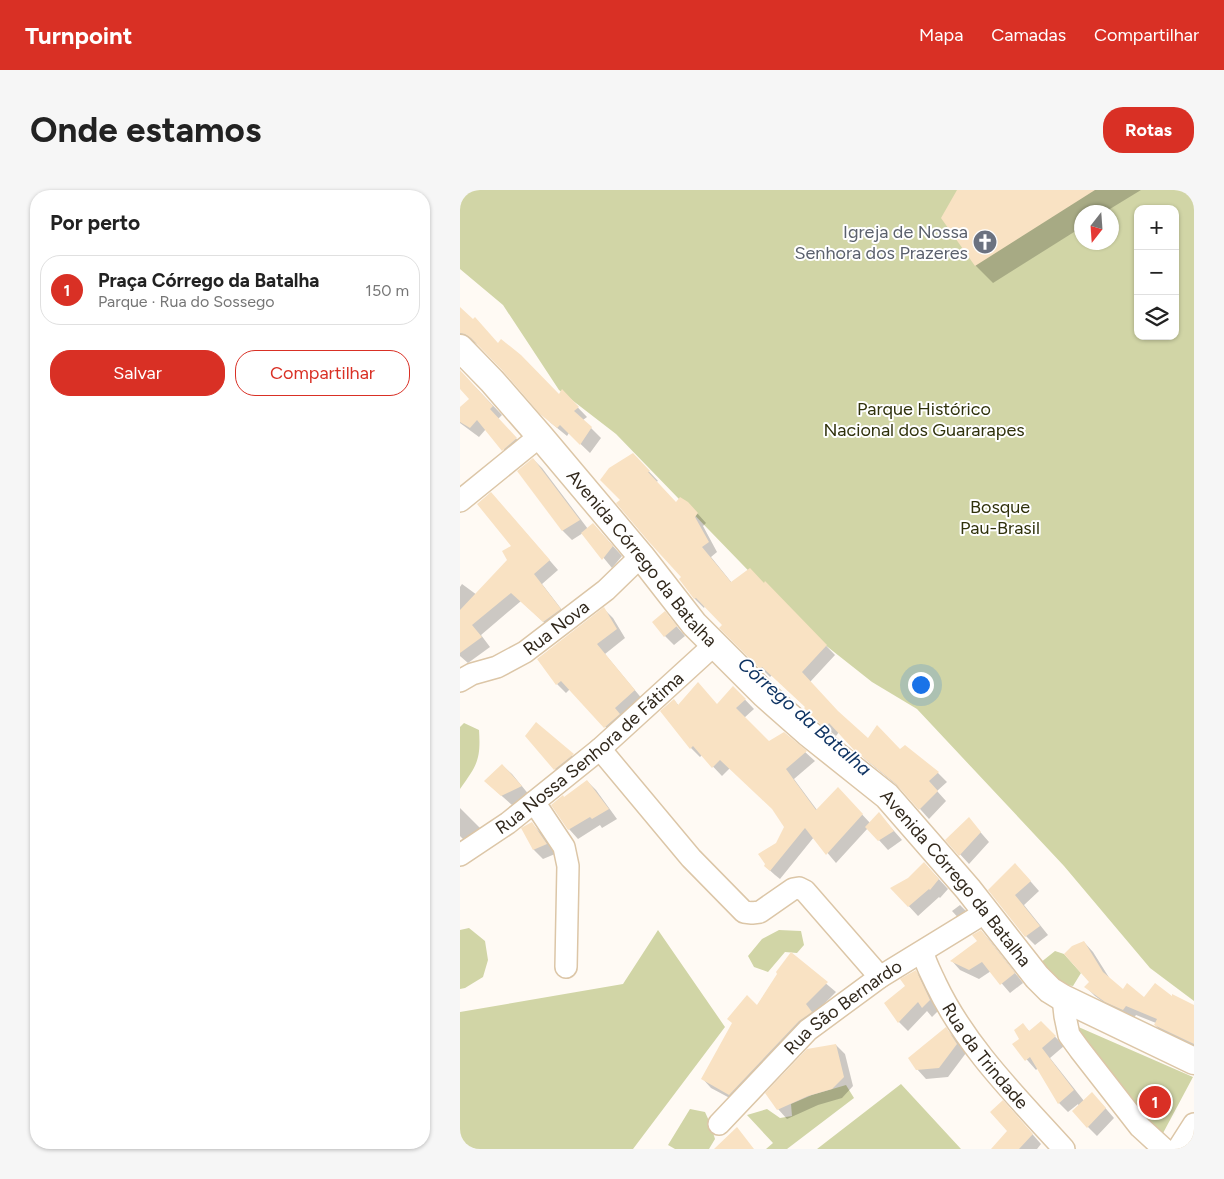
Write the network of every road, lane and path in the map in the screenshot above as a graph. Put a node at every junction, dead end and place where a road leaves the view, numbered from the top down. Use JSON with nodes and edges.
{"nodes":[{"id":1,"x":460,"y":348,"type":"edge"},
{"id":2,"x":540,"y":436,"type":"junction"},
{"id":3,"x":460,"y":501,"type":"edge"},
{"id":4,"x":641,"y":556,"type":"junction"},
{"id":5,"x":714,"y":645,"type":"junction"},
{"id":6,"x":460,"y":681,"type":"edge"},
{"id":7,"x":600,"y":749,"type":"junction"},
{"id":8,"x":534,"y":802,"type":"junction"},
{"id":9,"x":460,"y":855,"type":"edge"},
{"id":10,"x":986,"y":912,"type":"junction"},
{"id":11,"x":923,"y":952,"type":"junction"},
{"id":12,"x":566,"y":967,"type":"dead end"},
{"id":13,"x":880,"y":976,"type":"junction"},
{"id":14,"x":1063,"y":998,"type":"junction"},
{"id":15,"x":1194,"y":1061,"type":"edge"},
{"id":16,"x":720,"y":1124,"type":"dead end"},
{"id":17,"x":1194,"y":1124,"type":"edge"},
{"id":18,"x":1064,"y":1149,"type":"edge"},
{"id":19,"x":1164,"y":1149,"type":"edge"},
{"id":20,"x":1178,"y":1149,"type":"edge"}],
"edges":[{"from":1,"to":2,"type":"street","name":"Avenida Córrego da Batalha"},
{"from":2,"to":3,"type":"street"},
{"from":2,"to":4,"type":"street","name":"Avenida Córrego da Batalha"},
{"from":4,"to":5,"type":"street","name":"Avenida Córrego da Batalha"},
{"from":4,"to":6,"type":"street","name":"Rua Nova"},
{"from":5,"to":7,"type":"street","name":"Rua Nossa Senhora de Fátima"},
{"from":5,"to":10,"type":"street","name":"Avenida Córrego da Batalha"},
{"from":7,"to":8,"type":"street","name":"Rua Nossa Senhora de Fátima"},
{"from":7,"to":13,"type":"street"},
{"from":8,"to":9,"type":"street","name":"Rua Nossa Senhora de Fátima"},
{"from":8,"to":12,"type":"street"},
{"from":10,"to":11,"type":"street","name":"Rua São Bernardo"},
{"from":10,"to":14,"type":"street","name":"Avenida Córrego da Batalha"},
{"from":11,"to":13,"type":"street","name":"Rua São Bernardo"},
{"from":11,"to":18,"type":"street","name":"Rua da Trindade"},
{"from":13,"to":16,"type":"street","name":"Rua São Bernardo"},
{"from":14,"to":15,"type":"street","name":"Avenida Córrego da Batalha"},
{"from":14,"to":19,"type":"street"},
{"from":17,"to":20,"type":"street"}]}
